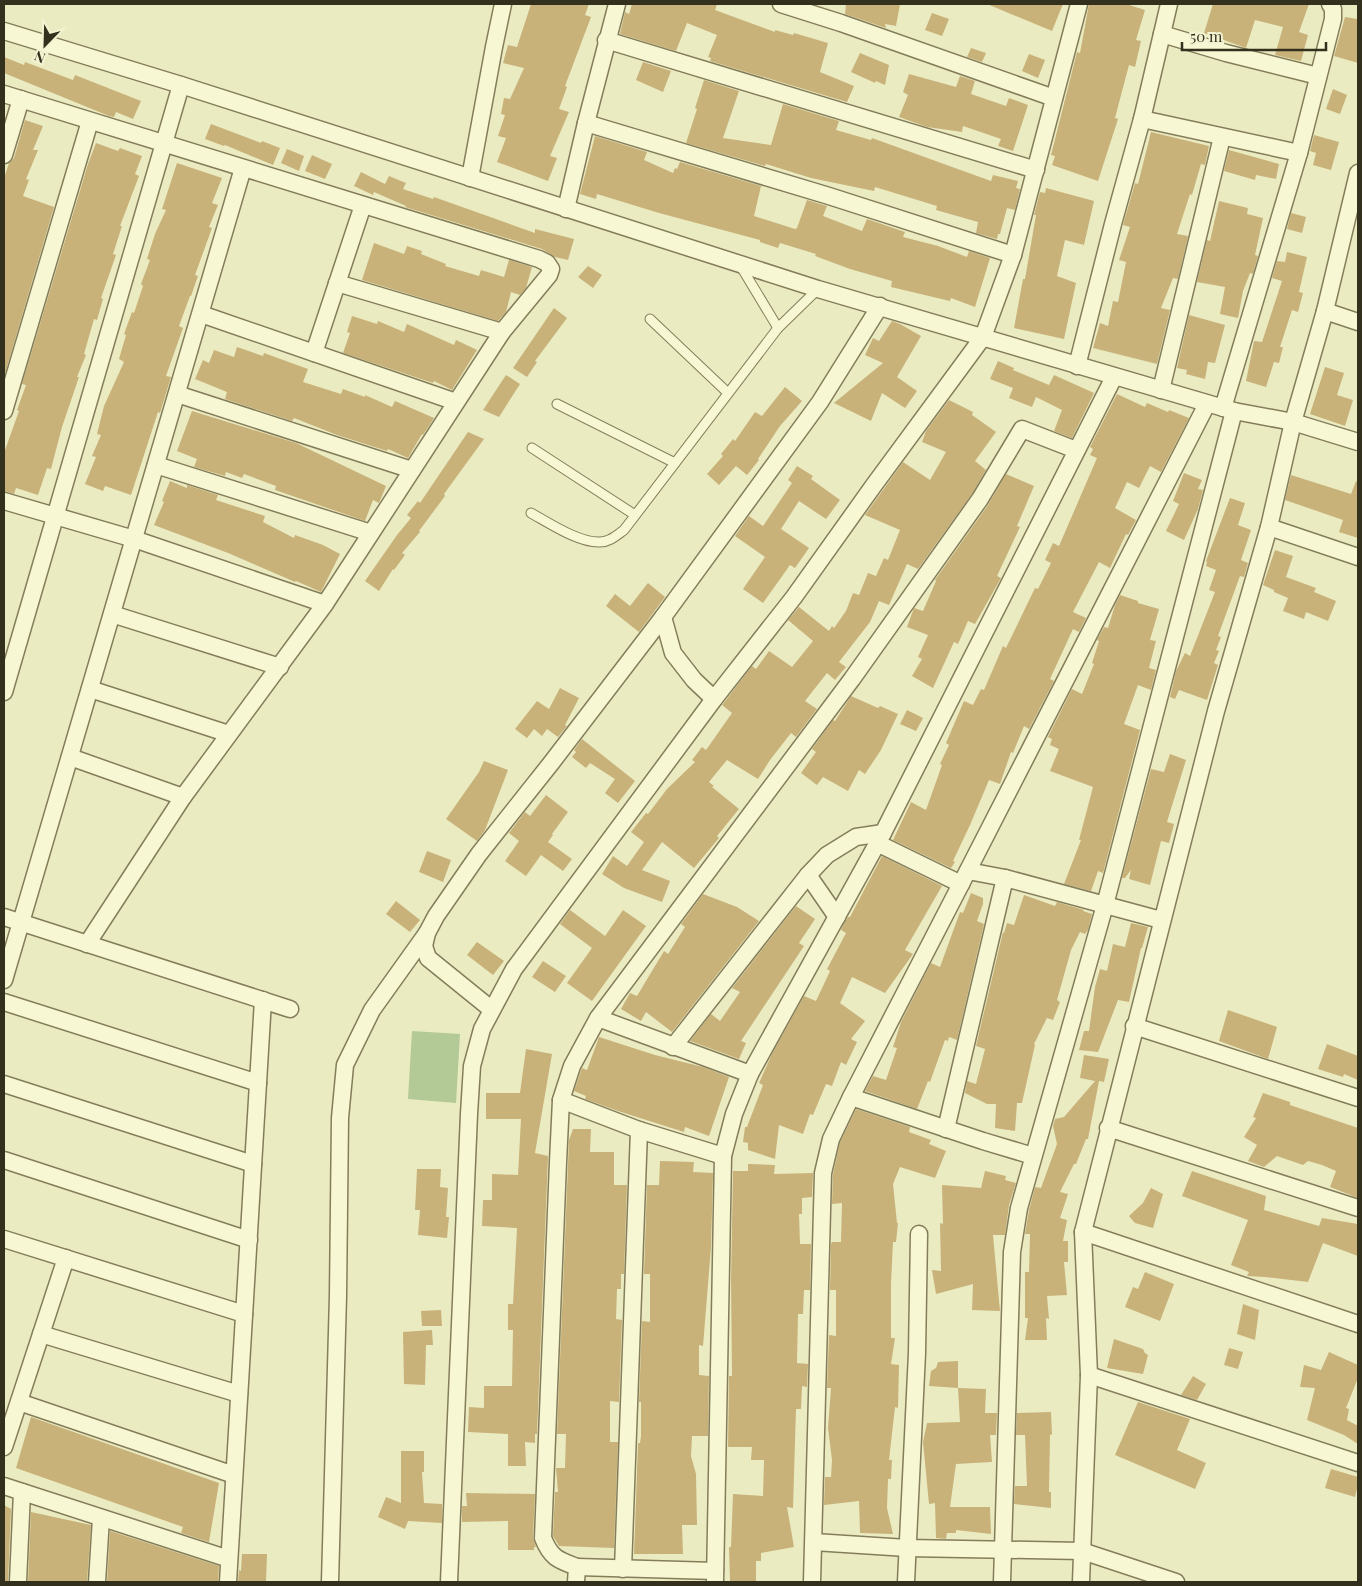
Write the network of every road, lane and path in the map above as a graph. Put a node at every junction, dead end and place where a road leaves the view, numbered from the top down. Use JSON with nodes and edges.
{"nodes":[{"id":1,"x":503,"y":4,"type":"edge"},
{"id":2,"x":616,"y":4,"type":"edge"},
{"id":3,"x":781,"y":4,"type":"edge"},
{"id":4,"x":1079,"y":4,"type":"edge"},
{"id":5,"x":1169,"y":4,"type":"edge"},
{"id":6,"x":1330,"y":4,"type":"edge"},
{"id":7,"x":4,"y":32,"type":"edge"},
{"id":8,"x":1162,"y":34,"type":"junction"},
{"id":9,"x":606,"y":40,"type":"junction"},
{"id":10,"x":1318,"y":76,"type":"junction"},
{"id":11,"x":181,"y":85,"type":"junction"},
{"id":12,"x":4,"y":94,"type":"edge"},
{"id":13,"x":1054,"y":98,"type":"junction"},
{"id":14,"x":20,"y":99,"type":"junction"},
{"id":15,"x":1142,"y":120,"type":"junction"},
{"id":16,"x":90,"y":121,"type":"junction"},
{"id":17,"x":586,"y":123,"type":"junction"},
{"id":18,"x":1222,"y":137,"type":"junction"},
{"id":19,"x":164,"y":144,"type":"junction"},
{"id":20,"x":1299,"y":153,"type":"junction"},
{"id":21,"x":4,"y":155,"type":"edge"},
{"id":22,"x":243,"y":168,"type":"junction"},
{"id":23,"x":1036,"y":170,"type":"junction"},
{"id":24,"x":1358,"y":173,"type":"edge"},
{"id":25,"x":470,"y":178,"type":"junction"},
{"id":26,"x":363,"y":205,"type":"junction"},
{"id":27,"x":1354,"y":208,"type":"edge"},
{"id":28,"x":566,"y":209,"type":"junction"},
{"id":29,"x":1014,"y":255,"type":"junction"},
{"id":30,"x":740,"y":265,"type":"junction"},
{"id":31,"x":337,"y":283,"type":"junction"},
{"id":32,"x":818,"y":289,"type":"junction"},
{"id":33,"x":880,"y":306,"type":"junction"},
{"id":34,"x":1326,"y":311,"type":"junction"},
{"id":35,"x":201,"y":314,"type":"junction"},
{"id":36,"x":650,"y":319,"type":"dead end"},
{"id":37,"x":1358,"y":322,"type":"edge"},
{"id":38,"x":778,"y":328,"type":"junction"},
{"id":39,"x":502,"y":332,"type":"junction"},
{"id":40,"x":983,"y":337,"type":"junction"},
{"id":41,"x":314,"y":353,"type":"junction"},
{"id":42,"x":1077,"y":366,"type":"junction"},
{"id":43,"x":1114,"y":377,"type":"junction"},
{"id":44,"x":1161,"y":390,"type":"junction"},
{"id":45,"x":177,"y":394,"type":"junction"},
{"id":46,"x":728,"y":394,"type":"junction"},
{"id":47,"x":456,"y":402,"type":"junction"},
{"id":48,"x":557,"y":404,"type":"dead end"},
{"id":49,"x":1221,"y":408,"type":"junction"},
{"id":50,"x":4,"y":411,"type":"edge"},
{"id":51,"x":1293,"y":422,"type":"junction"},
{"id":52,"x":1358,"y":442,"type":"edge"},
{"id":53,"x":532,"y":448,"type":"dead end"},
{"id":54,"x":1076,"y":450,"type":"junction"},
{"id":55,"x":675,"y":463,"type":"junction"},
{"id":56,"x":156,"y":465,"type":"junction"},
{"id":57,"x":412,"y":470,"type":"junction"},
{"id":58,"x":4,"y":501,"type":"edge"},
{"id":59,"x":531,"y":513,"type":"dead end"},
{"id":60,"x":635,"y":515,"type":"junction"},
{"id":61,"x":56,"y":516,"type":"junction"},
{"id":62,"x":1269,"y":527,"type":"junction"},
{"id":63,"x":371,"y":533,"type":"junction"},
{"id":64,"x":134,"y":540,"type":"junction"},
{"id":65,"x":1358,"y":557,"type":"edge"},
{"id":66,"x":325,"y":604,"type":"junction"},
{"id":67,"x":112,"y":614,"type":"junction"},
{"id":68,"x":663,"y":617,"type":"junction"},
{"id":69,"x":280,"y":667,"type":"junction"},
{"id":70,"x":90,"y":689,"type":"junction"},
{"id":71,"x":4,"y":692,"type":"edge"},
{"id":72,"x":714,"y":699,"type":"junction"},
{"id":73,"x":229,"y":734,"type":"junction"},
{"id":74,"x":70,"y":757,"type":"junction"},
{"id":75,"x":183,"y":797,"type":"junction"},
{"id":76,"x":880,"y":838,"type":"junction"},
{"id":77,"x":808,"y":875,"type":"junction"},
{"id":78,"x":964,"y":878,"type":"junction"},
{"id":79,"x":1005,"y":878,"type":"junction"},
{"id":80,"x":1105,"y":905,"type":"junction"},
{"id":81,"x":4,"y":917,"type":"edge"},
{"id":82,"x":837,"y":917,"type":"junction"},
{"id":83,"x":1161,"y":920,"type":"junction"},
{"id":84,"x":21,"y":923,"type":"junction"},
{"id":85,"x":427,"y":933,"type":"junction"},
{"id":86,"x":88,"y":944,"type":"junction"},
{"id":87,"x":4,"y":980,"type":"edge"},
{"id":88,"x":263,"y":1000,"type":"junction"},
{"id":89,"x":4,"y":1002,"type":"edge"},
{"id":90,"x":290,"y":1009,"type":"dead end"},
{"id":91,"x":491,"y":1009,"type":"junction"},
{"id":92,"x":598,"y":1018,"type":"junction"},
{"id":93,"x":1134,"y":1026,"type":"junction"},
{"id":94,"x":673,"y":1047,"type":"junction"},
{"id":95,"x":750,"y":1074,"type":"junction"},
{"id":96,"x":258,"y":1083,"type":"junction"},
{"id":97,"x":4,"y":1084,"type":"edge"},
{"id":98,"x":851,"y":1097,"type":"junction"},
{"id":99,"x":1358,"y":1098,"type":"edge"},
{"id":100,"x":562,"y":1100,"type":"junction"},
{"id":101,"x":1108,"y":1128,"type":"junction"},
{"id":102,"x":946,"y":1129,"type":"junction"},
{"id":103,"x":639,"y":1130,"type":"junction"},
{"id":104,"x":723,"y":1156,"type":"junction"},
{"id":105,"x":1032,"y":1156,"type":"junction"},
{"id":106,"x":4,"y":1160,"type":"edge"},
{"id":107,"x":253,"y":1164,"type":"junction"},
{"id":108,"x":1358,"y":1208,"type":"edge"},
{"id":109,"x":1083,"y":1232,"type":"junction"},
{"id":110,"x":919,"y":1234,"type":"dead end"},
{"id":111,"x":4,"y":1239,"type":"edge"},
{"id":112,"x":248,"y":1240,"type":"junction"},
{"id":113,"x":66,"y":1258,"type":"junction"},
{"id":114,"x":244,"y":1314,"type":"junction"},
{"id":115,"x":1358,"y":1324,"type":"edge"},
{"id":116,"x":41,"y":1334,"type":"junction"},
{"id":117,"x":1089,"y":1375,"type":"junction"},
{"id":118,"x":239,"y":1394,"type":"junction"},
{"id":119,"x":19,"y":1402,"type":"junction"},
{"id":120,"x":4,"y":1448,"type":"edge"},
{"id":121,"x":1358,"y":1463,"type":"edge"},
{"id":122,"x":234,"y":1475,"type":"junction"},
{"id":123,"x":4,"y":1486,"type":"edge"},
{"id":124,"x":22,"y":1492,"type":"junction"},
{"id":125,"x":101,"y":1518,"type":"junction"},
{"id":126,"x":814,"y":1542,"type":"junction"},
{"id":127,"x":907,"y":1548,"type":"junction"},
{"id":128,"x":1003,"y":1550,"type":"junction"},
{"id":129,"x":1082,"y":1551,"type":"junction"},
{"id":130,"x":229,"y":1559,"type":"junction"},
{"id":131,"x":623,"y":1569,"type":"junction"},
{"id":132,"x":576,"y":1575,"type":"edge"},
{"id":133,"x":715,"y":1576,"type":"edge"},
{"id":134,"x":18,"y":1582,"type":"edge"},
{"id":135,"x":98,"y":1582,"type":"edge"},
{"id":136,"x":228,"y":1582,"type":"edge"},
{"id":137,"x":330,"y":1582,"type":"edge"},
{"id":138,"x":450,"y":1582,"type":"edge"},
{"id":139,"x":812,"y":1582,"type":"edge"},
{"id":140,"x":906,"y":1582,"type":"edge"},
{"id":141,"x":1002,"y":1582,"type":"edge"},
{"id":142,"x":1081,"y":1582,"type":"edge"},
{"id":143,"x":1176,"y":1582,"type":"edge"}],
"edges":[{"from":1,"to":25,"type":"street"},
{"from":2,"to":9,"type":"street"},
{"from":3,"to":13,"type":"street"},
{"from":4,"to":13,"type":"street"},
{"from":5,"to":8,"type":"street"},
{"from":6,"to":10,"type":"street"},
{"from":7,"to":11,"type":"street"},
{"from":8,"to":10,"type":"street"},
{"from":8,"to":15,"type":"street"},
{"from":9,"to":17,"type":"street"},
{"from":9,"to":23,"type":"street"},
{"from":10,"to":20,"type":"street"},
{"from":11,"to":19,"type":"street"},
{"from":11,"to":25,"type":"street"},
{"from":12,"to":14,"type":"street"},
{"from":13,"to":23,"type":"street"},
{"from":14,"to":16,"type":"street"},
{"from":14,"to":21,"type":"street"},
{"from":15,"to":18,"type":"street"},
{"from":15,"to":42,"type":"street"},
{"from":16,"to":19,"type":"street"},
{"from":16,"to":50,"type":"street"},
{"from":17,"to":28,"type":"street"},
{"from":17,"to":29,"type":"street"},
{"from":18,"to":20,"type":"street"},
{"from":18,"to":44,"type":"street"},
{"from":19,"to":22,"type":"street"},
{"from":19,"to":61,"type":"street"},
{"from":20,"to":49,"type":"street"},
{"from":22,"to":26,"type":"street"},
{"from":22,"to":35,"type":"street"},
{"from":23,"to":29,"type":"street"},
{"from":24,"to":27,"type":"street"},
{"from":25,"to":28,"type":"street"},
{"from":26,"to":31,"type":"street"},
{"from":26,"to":39,"type":"street"},
{"from":27,"to":34,"type":"street"},
{"from":28,"to":30,"type":"street"},
{"from":29,"to":40,"type":"street"},
{"from":30,"to":32,"type":"street"},
{"from":30,"to":38,"type":"lane"},
{"from":31,"to":39,"type":"street"},
{"from":31,"to":41,"type":"street"},
{"from":32,"to":33,"type":"street"},
{"from":32,"to":38,"type":"lane"},
{"from":33,"to":40,"type":"street"},
{"from":33,"to":68,"type":"street"},
{"from":34,"to":37,"type":"street"},
{"from":34,"to":51,"type":"street"},
{"from":35,"to":41,"type":"street"},
{"from":35,"to":45,"type":"street"},
{"from":36,"to":46,"type":"lane"},
{"from":38,"to":46,"type":"lane"},
{"from":39,"to":47,"type":"street"},
{"from":40,"to":42,"type":"street"},
{"from":40,"to":72,"type":"street"},
{"from":41,"to":47,"type":"street"},
{"from":42,"to":43,"type":"street"},
{"from":43,"to":44,"type":"street"},
{"from":43,"to":54,"type":"street"},
{"from":44,"to":49,"type":"street"},
{"from":45,"to":56,"type":"street"},
{"from":45,"to":57,"type":"street"},
{"from":46,"to":55,"type":"lane"},
{"from":47,"to":57,"type":"street"},
{"from":48,"to":55,"type":"lane"},
{"from":49,"to":51,"type":"street"},
{"from":49,"to":78,"type":"street"},
{"from":49,"to":80,"type":"street"},
{"from":51,"to":52,"type":"street"},
{"from":51,"to":62,"type":"street"},
{"from":53,"to":60,"type":"lane"},
{"from":54,"to":76,"type":"street"},
{"from":54,"to":92,"type":"street"},
{"from":55,"to":60,"type":"lane"},
{"from":56,"to":63,"type":"street"},
{"from":56,"to":64,"type":"street"},
{"from":57,"to":63,"type":"street"},
{"from":58,"to":61,"type":"street"},
{"from":59,"to":60,"type":"lane"},
{"from":61,"to":64,"type":"street"},
{"from":61,"to":71,"type":"street"},
{"from":62,"to":65,"type":"street"},
{"from":62,"to":83,"type":"street"},
{"from":63,"to":66,"type":"street"},
{"from":64,"to":66,"type":"street"},
{"from":64,"to":67,"type":"street"},
{"from":66,"to":69,"type":"street"},
{"from":67,"to":69,"type":"street"},
{"from":67,"to":70,"type":"street"},
{"from":68,"to":72,"type":"street"},
{"from":68,"to":85,"type":"street"},
{"from":69,"to":73,"type":"street"},
{"from":70,"to":73,"type":"street"},
{"from":70,"to":74,"type":"street"},
{"from":72,"to":91,"type":"street"},
{"from":73,"to":75,"type":"street"},
{"from":74,"to":75,"type":"street"},
{"from":74,"to":84,"type":"street"},
{"from":75,"to":86,"type":"street"},
{"from":76,"to":77,"type":"street"},
{"from":76,"to":78,"type":"street"},
{"from":76,"to":82,"type":"street"},
{"from":77,"to":82,"type":"street"},
{"from":77,"to":94,"type":"street"},
{"from":78,"to":79,"type":"street"},
{"from":78,"to":98,"type":"street"},
{"from":79,"to":80,"type":"street"},
{"from":79,"to":102,"type":"street"},
{"from":80,"to":83,"type":"street"},
{"from":80,"to":105,"type":"street"},
{"from":81,"to":84,"type":"street"},
{"from":82,"to":95,"type":"street"},
{"from":83,"to":93,"type":"street"},
{"from":84,"to":86,"type":"street"},
{"from":84,"to":87,"type":"street"},
{"from":85,"to":91,"type":"street"},
{"from":85,"to":137,"type":"street"},
{"from":86,"to":88,"type":"street"},
{"from":88,"to":90,"type":"street"},
{"from":88,"to":96,"type":"street"},
{"from":89,"to":96,"type":"street"},
{"from":91,"to":138,"type":"street"},
{"from":92,"to":94,"type":"street"},
{"from":92,"to":100,"type":"street"},
{"from":93,"to":99,"type":"street"},
{"from":93,"to":101,"type":"street"},
{"from":94,"to":95,"type":"street"},
{"from":95,"to":104,"type":"street"},
{"from":96,"to":107,"type":"street"},
{"from":97,"to":107,"type":"street"},
{"from":98,"to":102,"type":"street"},
{"from":98,"to":126,"type":"street"},
{"from":100,"to":103,"type":"street"},
{"from":100,"to":132,"type":"street"},
{"from":101,"to":108,"type":"street"},
{"from":101,"to":109,"type":"street"},
{"from":102,"to":105,"type":"street"},
{"from":103,"to":104,"type":"street"},
{"from":103,"to":131,"type":"street"},
{"from":104,"to":133,"type":"street"},
{"from":105,"to":128,"type":"street"},
{"from":106,"to":112,"type":"street"},
{"from":107,"to":112,"type":"street"},
{"from":109,"to":115,"type":"street"},
{"from":109,"to":117,"type":"street"},
{"from":110,"to":127,"type":"street"},
{"from":111,"to":113,"type":"street"},
{"from":112,"to":114,"type":"street"},
{"from":113,"to":114,"type":"street"},
{"from":113,"to":116,"type":"street"},
{"from":114,"to":118,"type":"street"},
{"from":116,"to":118,"type":"street"},
{"from":116,"to":119,"type":"street"},
{"from":117,"to":121,"type":"street"},
{"from":117,"to":129,"type":"street"},
{"from":118,"to":122,"type":"street"},
{"from":119,"to":120,"type":"street"},
{"from":119,"to":122,"type":"street"},
{"from":122,"to":130,"type":"street"},
{"from":123,"to":124,"type":"street"},
{"from":124,"to":125,"type":"street"},
{"from":124,"to":134,"type":"street"},
{"from":125,"to":130,"type":"street"},
{"from":125,"to":135,"type":"street"},
{"from":126,"to":127,"type":"street"},
{"from":126,"to":139,"type":"street"},
{"from":127,"to":128,"type":"street"},
{"from":127,"to":140,"type":"street"},
{"from":128,"to":129,"type":"street"},
{"from":128,"to":141,"type":"street"},
{"from":129,"to":142,"type":"street"},
{"from":129,"to":143,"type":"street"},
{"from":130,"to":136,"type":"street"},
{"from":131,"to":132,"type":"street"},
{"from":131,"to":133,"type":"street"}]}
